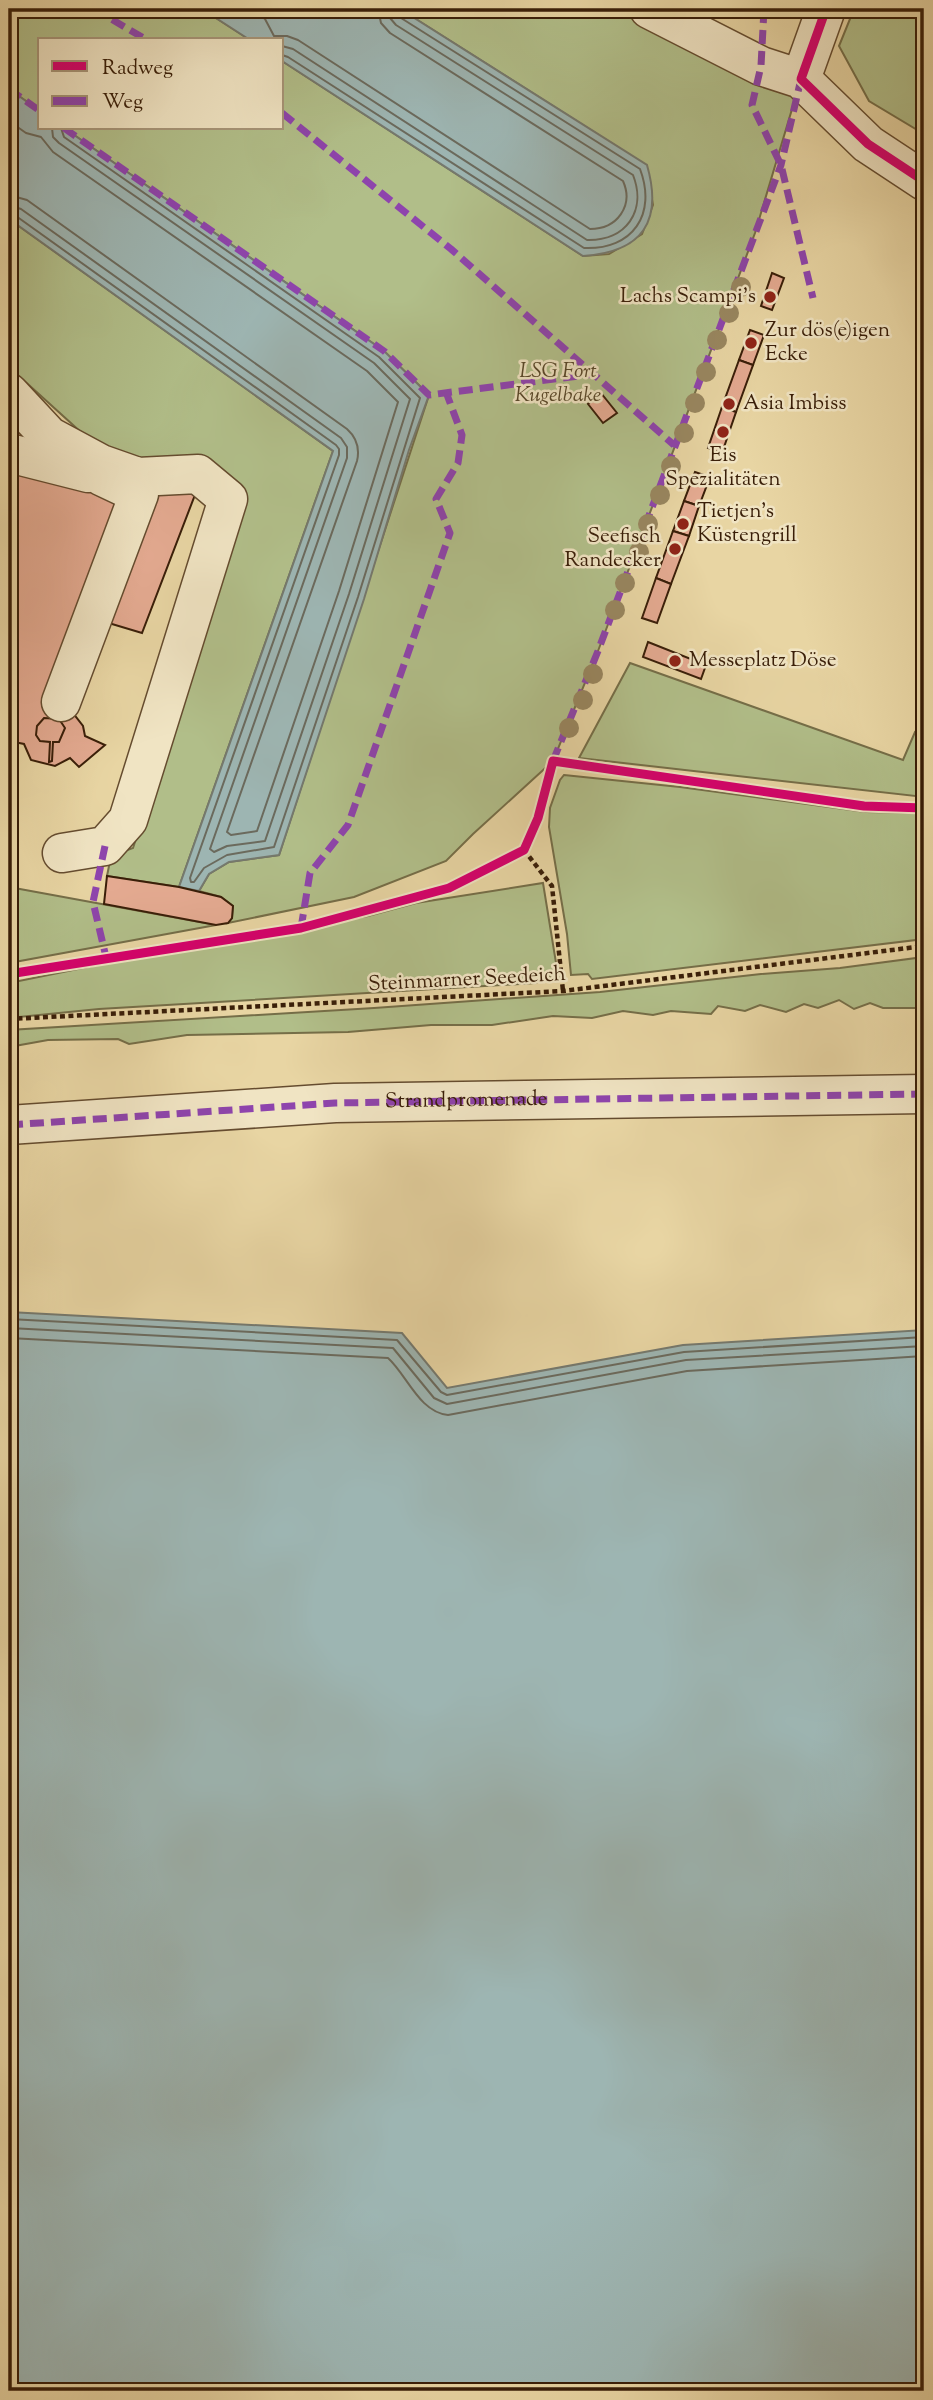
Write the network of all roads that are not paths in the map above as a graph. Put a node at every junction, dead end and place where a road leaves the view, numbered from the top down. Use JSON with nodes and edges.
{"nodes":[{"id":1,"x":649,"y":9,"type":"edge"},
{"id":2,"x":826,"y":9,"type":"edge"},
{"id":3,"x":800,"y":79,"type":"junction"},
{"id":4,"x":924,"y":181,"type":"edge"},
{"id":5,"x":9,"y":393,"type":"edge"},
{"id":6,"x":9,"y":453,"type":"edge"},
{"id":7,"x":100,"y":470,"type":"junction"},
{"id":8,"x":61,"y":702,"type":"dead end"},
{"id":9,"x":62,"y":853,"type":"dead end"},
{"id":10,"x":924,"y":1094,"type":"edge"},
{"id":11,"x":9,"y":1125,"type":"edge"}],
"edges":[{"from":1,"to":3,"type":"street"},
{"from":2,"to":3,"type":"street"},
{"from":3,"to":4,"type":"street"},
{"from":5,"to":7,"type":"street"},
{"from":6,"to":7,"type":"street"},
{"from":7,"to":8,"type":"street"},
{"from":7,"to":9,"type":"street"},
{"from":10,"to":11,"type":"street","name":"Strandpromenade"}]}
